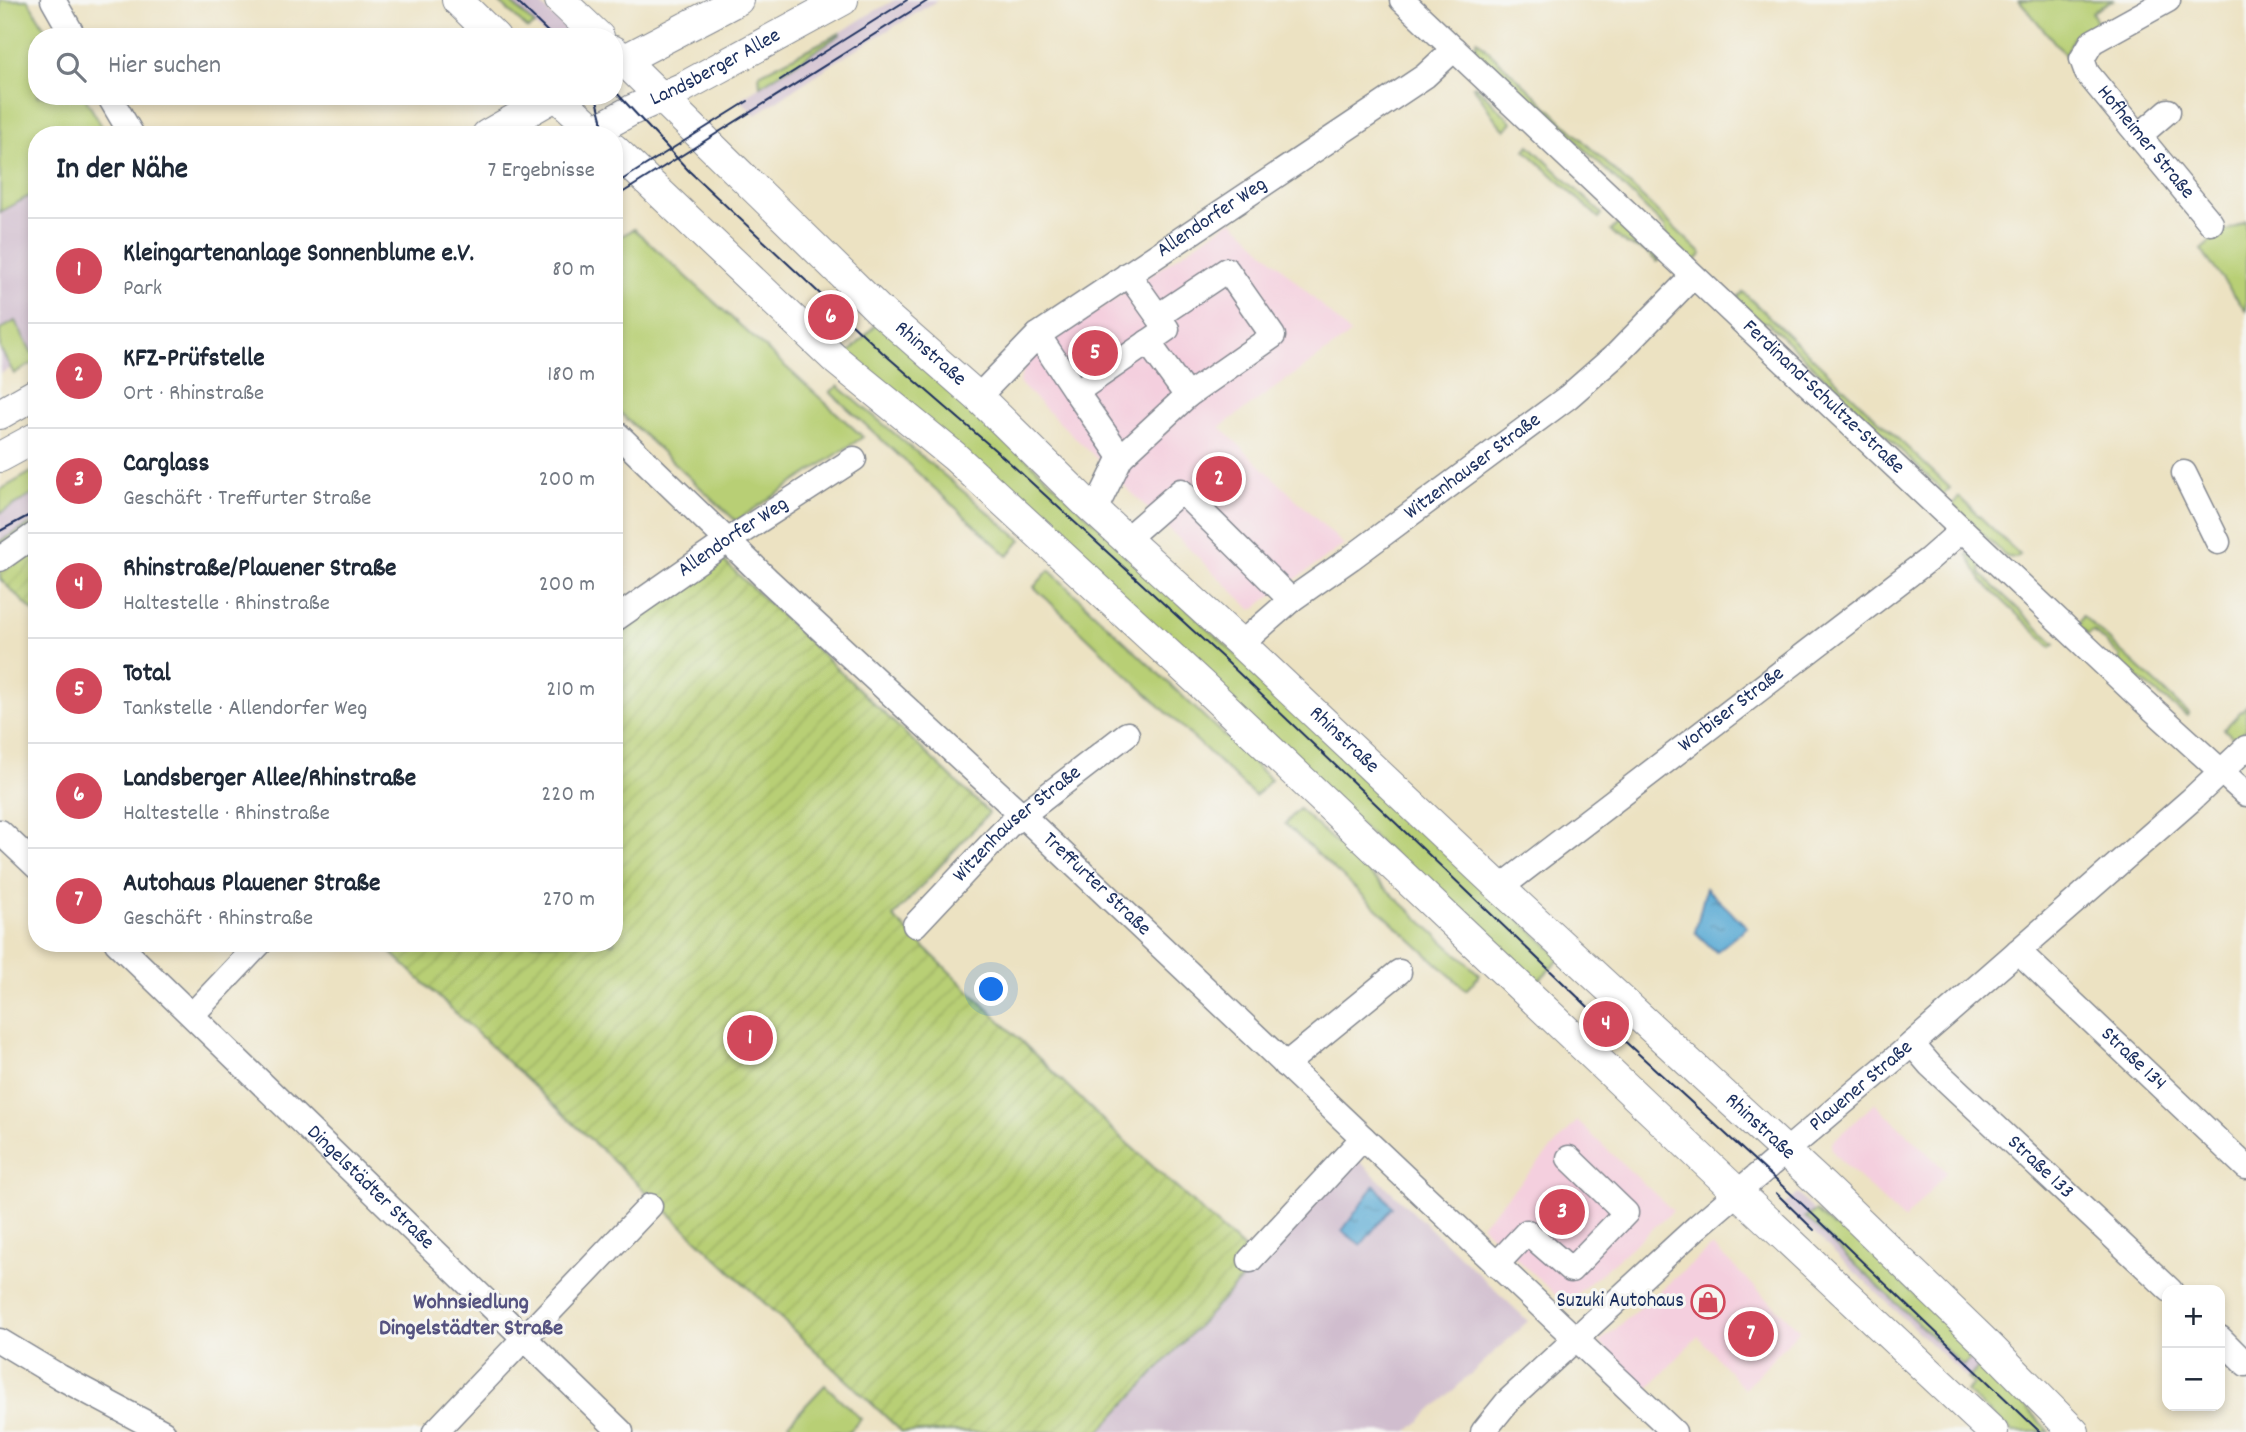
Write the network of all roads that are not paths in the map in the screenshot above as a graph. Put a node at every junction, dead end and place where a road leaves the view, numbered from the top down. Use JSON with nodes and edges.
{"nodes":[{"id":1,"x":53,"y":0,"type":"edge"},
{"id":2,"x":457,"y":0,"type":"edge"},
{"id":3,"x":560,"y":0,"type":"edge"},
{"id":4,"x":738,"y":0,"type":"edge"},
{"id":5,"x":843,"y":0,"type":"edge"},
{"id":6,"x":1402,"y":0,"type":"edge"},
{"id":7,"x":2168,"y":0,"type":"edge"},
{"id":8,"x":69,"y":28,"type":"edge"},
{"id":9,"x":486,"y":28,"type":"edge"},
{"id":10,"x":590,"y":28,"type":"edge"},
{"id":11,"x":1454,"y":49,"type":"junction"},
{"id":12,"x":623,"y":57,"type":"edge"},
{"id":13,"x":623,"y":63,"type":"edge"},
{"id":14,"x":661,"y":97,"type":"junction"},
{"id":15,"x":114,"y":105,"type":"edge"},
{"id":16,"x":540,"y":105,"type":"edge"},
{"id":17,"x":565,"y":105,"type":"edge"},
{"id":18,"x":2168,"y":111,"type":"dead end"},
{"id":19,"x":127,"y":126,"type":"edge"},
{"id":20,"x":503,"y":126,"type":"edge"},
{"id":21,"x":587,"y":126,"type":"edge"},
{"id":22,"x":616,"y":126,"type":"edge"},
{"id":23,"x":2139,"y":136,"type":"junction"},
{"id":24,"x":623,"y":160,"type":"edge"},
{"id":25,"x":2211,"y":223,"type":"dead end"},
{"id":26,"x":1128,"y":274,"type":"junction"},
{"id":27,"x":1693,"y":276,"type":"junction"},
{"id":28,"x":1158,"y":316,"type":"junction"},
{"id":29,"x":1038,"y":335,"type":"junction"},
{"id":30,"x":1148,"y":342,"type":"junction"},
{"id":31,"x":1076,"y":392,"type":"junction"},
{"id":32,"x":1187,"y":396,"type":"junction"},
{"id":33,"x":978,"y":397,"type":"junction"},
{"id":34,"x":28,"y":398,"type":"edge"},
{"id":35,"x":0,"y":414,"type":"edge"},
{"id":36,"x":623,"y":440,"type":"edge"},
{"id":37,"x":28,"y":442,"type":"edge"},
{"id":38,"x":0,"y":457,"type":"edge"},
{"id":39,"x":1121,"y":457,"type":"junction"},
{"id":40,"x":854,"y":459,"type":"dead end"},
{"id":41,"x":2184,"y":473,"type":"dead end"},
{"id":42,"x":1095,"y":510,"type":"junction"},
{"id":43,"x":1962,"y":530,"type":"junction"},
{"id":44,"x":28,"y":539,"type":"edge"},
{"id":45,"x":1126,"y":539,"type":"junction"},
{"id":46,"x":729,"y":540,"type":"junction"},
{"id":47,"x":2218,"y":542,"type":"dead end"},
{"id":48,"x":0,"y":559,"type":"edge"},
{"id":49,"x":1291,"y":600,"type":"junction"},
{"id":50,"x":623,"y":614,"type":"edge"},
{"id":51,"x":1241,"y":644,"type":"junction"},
{"id":52,"x":1127,"y":734,"type":"dead end"},
{"id":53,"x":2246,"y":748,"type":"edge"},
{"id":54,"x":2221,"y":770,"type":"junction"},
{"id":55,"x":2246,"y":794,"type":"edge"},
{"id":56,"x":1023,"y":816,"type":"junction"},
{"id":57,"x":0,"y":832,"type":"edge"},
{"id":58,"x":28,"y":858,"type":"edge"},
{"id":59,"x":1500,"y":888,"type":"junction"},
{"id":60,"x":915,"y":925,"type":"dead end"},
{"id":61,"x":2018,"y":951,"type":"junction"},
{"id":62,"x":126,"y":952,"type":"edge"},
{"id":63,"x":252,"y":952,"type":"edge"},
{"id":64,"x":1399,"y":972,"type":"dead end"},
{"id":65,"x":192,"y":1015,"type":"junction"},
{"id":66,"x":1912,"y":1044,"type":"junction"},
{"id":67,"x":1285,"y":1065,"type":"junction"},
{"id":68,"x":1363,"y":1138,"type":"junction"},
{"id":69,"x":1786,"y":1152,"type":"junction"},
{"id":70,"x":1569,"y":1158,"type":"dead end"},
{"id":71,"x":2246,"y":1167,"type":"edge"},
{"id":72,"x":1738,"y":1193,"type":"junction"},
{"id":73,"x":650,"y":1206,"type":"dead end"},
{"id":74,"x":1250,"y":1260,"type":"dead end"},
{"id":75,"x":1496,"y":1265,"type":"junction"},
{"id":76,"x":2165,"y":1285,"type":"edge"},
{"id":77,"x":524,"y":1338,"type":"junction"},
{"id":78,"x":1574,"y":1339,"type":"junction"},
{"id":79,"x":0,"y":1340,"type":"edge"},
{"id":80,"x":2225,"y":1343,"type":"edge"},
{"id":81,"x":2246,"y":1364,"type":"edge"},
{"id":82,"x":163,"y":1432,"type":"edge"},
{"id":83,"x":435,"y":1432,"type":"edge"},
{"id":84,"x":621,"y":1432,"type":"edge"},
{"id":85,"x":1483,"y":1432,"type":"edge"},
{"id":86,"x":1674,"y":1432,"type":"edge"},
{"id":87,"x":1993,"y":1432,"type":"edge"},
{"id":88,"x":2074,"y":1432,"type":"edge"}],
"edges":[{"from":1,"to":8,"type":"street"},
{"from":2,"to":9,"type":"main road"},
{"from":3,"to":10,"type":"main road"},
{"from":4,"to":12,"type":"main road"},
{"from":5,"to":14,"type":"main road","name":"Landsberger Allee"},
{"from":6,"to":11,"type":"street","name":"Ferdinand-Schultze-Straße"},
{"from":7,"to":23,"type":"street","name":"Hofheimer Straße"},
{"from":11,"to":26,"type":"street","name":"Allendorfer Weg"},
{"from":11,"to":27,"type":"street","name":"Ferdinand-Schultze-Straße"},
{"from":13,"to":14,"type":"main road","name":"Rhinstraße"},
{"from":14,"to":22,"type":"main road","name":"Landsberger Allee"},
{"from":14,"to":33,"type":"main road","name":"Rhinstraße"},
{"from":15,"to":19,"type":"street"},
{"from":16,"to":20,"type":"main road"},
{"from":17,"to":21,"type":"main road"},
{"from":18,"to":23,"type":"street"},
{"from":23,"to":25,"type":"street","name":"Hofheimer Straße"},
{"from":24,"to":72,"type":"main road"},
{"from":26,"to":28,"type":"street"},
{"from":26,"to":29,"type":"street","name":"Allendorfer Weg"},
{"from":27,"to":43,"type":"street","name":"Ferdinand-Schultze-Straße"},
{"from":27,"to":49,"type":"street","name":"Witzenhauser Straße"},
{"from":28,"to":30,"type":"street"},
{"from":28,"to":32,"type":"street"},
{"from":29,"to":31,"type":"street"},
{"from":29,"to":33,"type":"street","name":"Allendorfer Weg"},
{"from":30,"to":31,"type":"street"},
{"from":30,"to":32,"type":"street"},
{"from":31,"to":39,"type":"street"},
{"from":32,"to":39,"type":"street"},
{"from":33,"to":42,"type":"main road","name":"Rhinstraße"},
{"from":34,"to":35,"type":"main road"},
{"from":36,"to":46,"type":"street","name":"Treffurter Straße"},
{"from":37,"to":38,"type":"main road"},
{"from":39,"to":42,"type":"street"},
{"from":40,"to":46,"type":"street","name":"Allendorfer Weg"},
{"from":41,"to":47,"type":"street"},
{"from":42,"to":45,"type":"main road","name":"Rhinstraße"},
{"from":43,"to":54,"type":"street","name":"Ferdinand-Schultze-Straße"},
{"from":43,"to":59,"type":"street","name":"Worbiser Straße"},
{"from":44,"to":48,"type":"street"},
{"from":45,"to":49,"type":"street"},
{"from":45,"to":51,"type":"main road","name":"Rhinstraße"},
{"from":46,"to":50,"type":"street","name":"Allendorfer Weg"},
{"from":46,"to":56,"type":"street","name":"Treffurter Straße"},
{"from":49,"to":51,"type":"street","name":"Witzenhauser Straße"},
{"from":51,"to":59,"type":"main road","name":"Rhinstraße"},
{"from":52,"to":56,"type":"street","name":"Witzenhauser Straße"},
{"from":53,"to":54,"type":"street","name":"Plauener Straße"},
{"from":54,"to":55,"type":"street","name":"Ferdinand-Schultze-Straße"},
{"from":54,"to":61,"type":"street","name":"Plauener Straße"},
{"from":56,"to":60,"type":"street","name":"Witzenhauser Straße"},
{"from":56,"to":67,"type":"street","name":"Treffurter Straße"},
{"from":57,"to":58,"type":"street"},
{"from":59,"to":69,"type":"main road","name":"Rhinstraße"},
{"from":61,"to":66,"type":"street","name":"Plauener Straße"},
{"from":61,"to":71,"type":"street","name":"Straße 134"},
{"from":62,"to":65,"type":"street","name":"Dingelstädter Straße"},
{"from":63,"to":65,"type":"street"},
{"from":64,"to":67,"type":"street"},
{"from":65,"to":77,"type":"street","name":"Dingelstädter Straße"},
{"from":66,"to":69,"type":"street","name":"Plauener Straße"},
{"from":66,"to":76,"type":"street","name":"Straße 133"},
{"from":67,"to":68,"type":"street","name":"Treffurter Straße"},
{"from":68,"to":74,"type":"street"},
{"from":68,"to":75,"type":"street","name":"Treffurter Straße"},
{"from":69,"to":72,"type":"street","name":"Plauener Straße"},
{"from":69,"to":88,"type":"main road","name":"Rhinstraße"},
{"from":70,"to":75,"type":"street"},
{"from":72,"to":78,"type":"street","name":"Plauener Straße"},
{"from":72,"to":87,"type":"main road"},
{"from":73,"to":77,"type":"street"},
{"from":75,"to":78,"type":"street","name":"Treffurter Straße"},
{"from":77,"to":83,"type":"street"},
{"from":77,"to":84,"type":"street","name":"Dingelstädter Straße"},
{"from":78,"to":85,"type":"street","name":"Plauener Straße"},
{"from":78,"to":86,"type":"street","name":"Treffurter Straße"},
{"from":79,"to":82,"type":"street"},
{"from":80,"to":81,"type":"street"}]}
